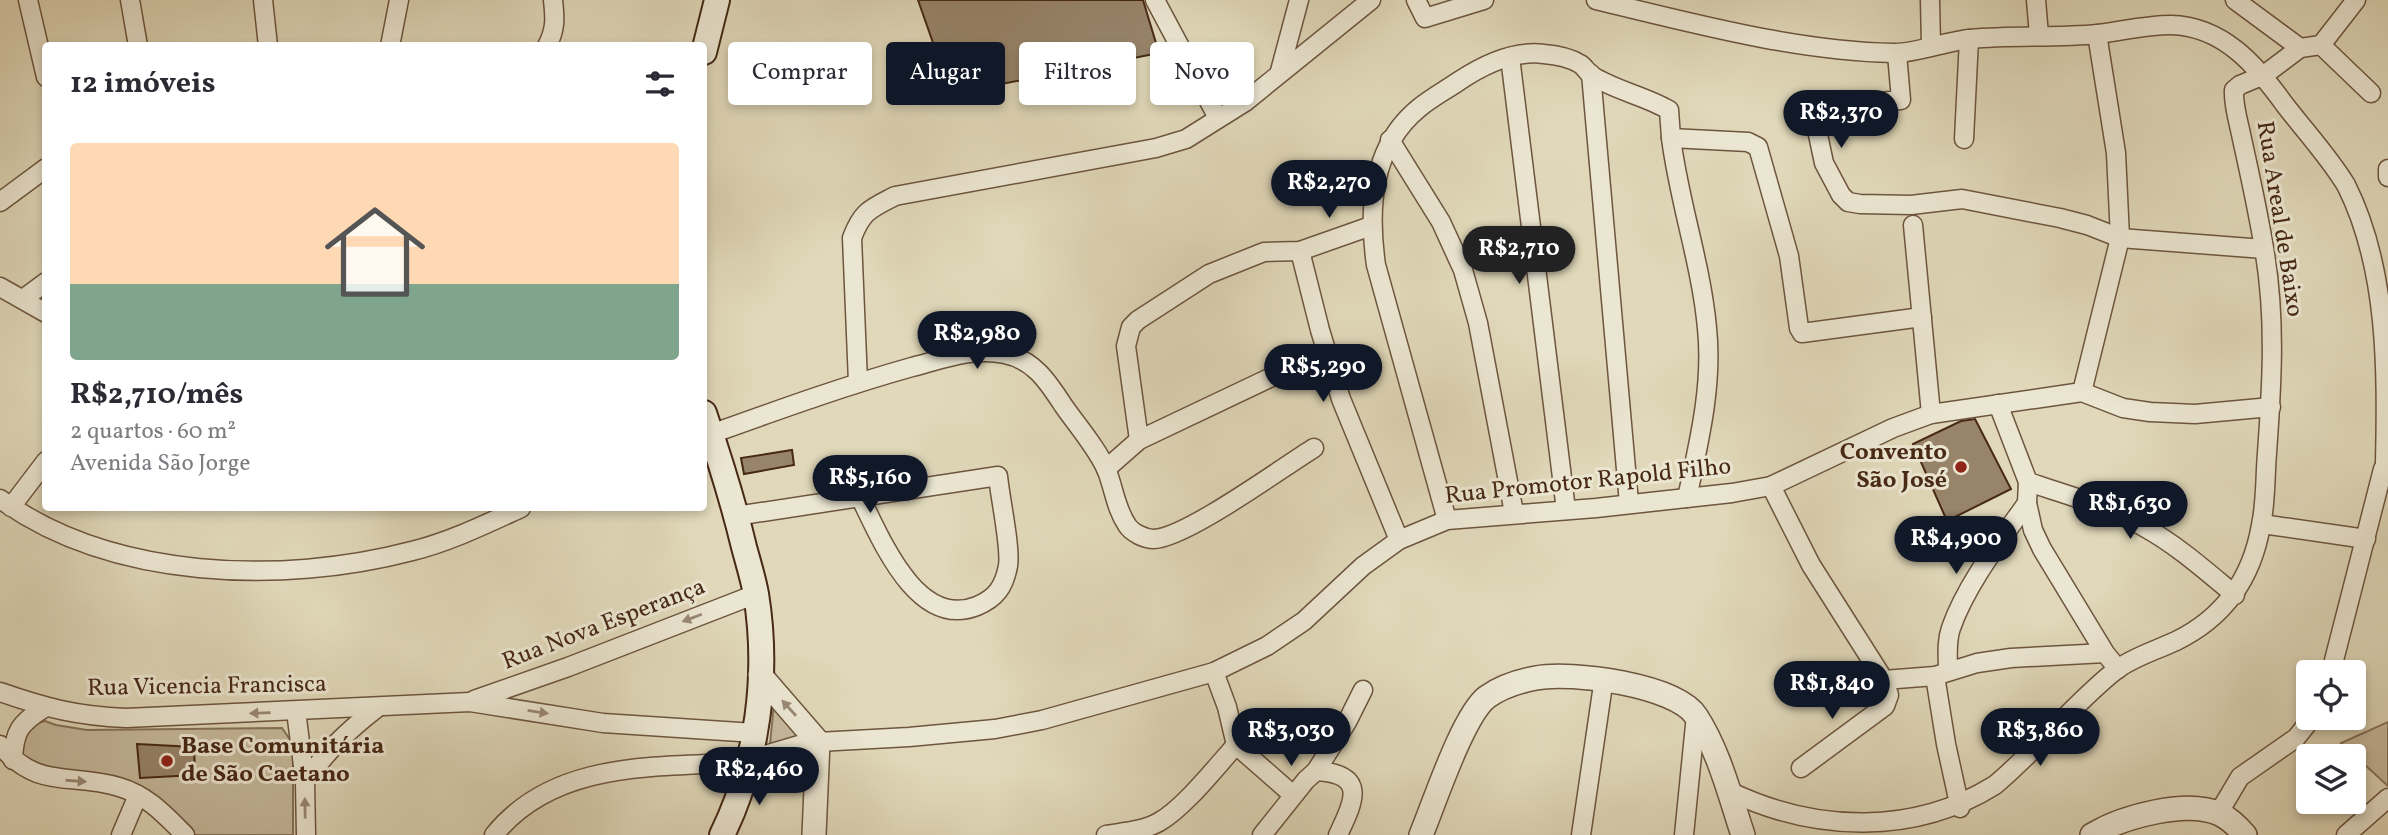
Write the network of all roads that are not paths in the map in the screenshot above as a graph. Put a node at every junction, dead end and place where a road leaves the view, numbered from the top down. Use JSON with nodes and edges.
{"nodes":[{"id":1,"x":28,"y":0,"type":"edge"},
{"id":2,"x":130,"y":0,"type":"edge"},
{"id":3,"x":263,"y":0,"type":"edge"},
{"id":4,"x":399,"y":0,"type":"edge"},
{"id":5,"x":717,"y":0,"type":"edge"},
{"id":6,"x":1155,"y":0,"type":"edge"},
{"id":7,"x":1299,"y":0,"type":"edge"},
{"id":8,"x":1371,"y":0,"type":"edge"},
{"id":9,"x":1416,"y":0,"type":"edge"},
{"id":10,"x":1485,"y":0,"type":"edge"},
{"id":11,"x":1596,"y":0,"type":"edge"},
{"id":12,"x":1930,"y":0,"type":"edge"},
{"id":13,"x":2036,"y":0,"type":"edge"},
{"id":14,"x":2235,"y":0,"type":"edge"},
{"id":15,"x":2356,"y":0,"type":"edge"},
{"id":16,"x":553,"y":1,"type":"edge"},
{"id":17,"x":2097,"y":34,"type":"junction"},
{"id":18,"x":2039,"y":35,"type":"junction"},
{"id":19,"x":1969,"y":39,"type":"junction"},
{"id":20,"x":137,"y":42,"type":"edge"},
{"id":21,"x":268,"y":42,"type":"edge"},
{"id":22,"x":391,"y":42,"type":"edge"},
{"id":23,"x":549,"y":42,"type":"edge"},
{"id":24,"x":706,"y":42,"type":"edge"},
{"id":25,"x":1931,"y":45,"type":"junction"},
{"id":26,"x":2321,"y":45,"type":"junction"},
{"id":27,"x":2300,"y":48,"type":"junction"},
{"id":28,"x":1897,"y":54,"type":"junction"},
{"id":29,"x":1510,"y":57,"type":"junction"},
{"id":30,"x":42,"y":60,"type":"edge"},
{"id":31,"x":1280,"y":71,"type":"junction"},
{"id":32,"x":1591,"y":74,"type":"junction"},
{"id":33,"x":2264,"y":75,"type":"junction"},
{"id":34,"x":2371,"y":93,"type":"dead end"},
{"id":35,"x":1218,"y":118,"type":"junction"},
{"id":36,"x":1671,"y":138,"type":"junction"},
{"id":37,"x":1964,"y":139,"type":"dead end"},
{"id":38,"x":1390,"y":140,"type":"junction"},
{"id":39,"x":2388,"y":169,"type":"edge"},
{"id":40,"x":42,"y":171,"type":"edge"},
{"id":41,"x":2388,"y":177,"type":"edge"},
{"id":42,"x":0,"y":202,"type":"edge"},
{"id":43,"x":1913,"y":225,"type":"dead end"},
{"id":44,"x":1371,"y":226,"type":"junction"},
{"id":45,"x":2120,"y":238,"type":"junction"},
{"id":46,"x":2381,"y":248,"type":"edge"},
{"id":47,"x":2264,"y":249,"type":"junction"},
{"id":48,"x":1300,"y":251,"type":"junction"},
{"id":49,"x":42,"y":285,"type":"edge"},
{"id":50,"x":0,"y":286,"type":"edge"},
{"id":51,"x":23,"y":299,"type":"junction"},
{"id":52,"x":42,"y":311,"type":"edge"},
{"id":53,"x":1922,"y":317,"type":"junction"},
{"id":54,"x":1280,"y":373,"type":"dead end"},
{"id":55,"x":858,"y":382,"type":"junction"},
{"id":56,"x":2082,"y":391,"type":"junction"},
{"id":57,"x":1998,"y":404,"type":"junction"},
{"id":58,"x":2271,"y":407,"type":"junction"},
{"id":59,"x":1931,"y":414,"type":"junction"},
{"id":60,"x":707,"y":422,"type":"edge"},
{"id":61,"x":707,"y":425,"type":"edge"},
{"id":62,"x":1139,"y":440,"type":"junction"},
{"id":63,"x":1314,"y":447,"type":"dead end"},
{"id":64,"x":2386,"y":462,"type":"edge"},
{"id":65,"x":42,"y":465,"type":"edge"},
{"id":66,"x":1106,"y":469,"type":"junction"},
{"id":67,"x":2028,"y":482,"type":"junction"},
{"id":68,"x":1771,"y":486,"type":"junction"},
{"id":69,"x":860,"y":497,"type":"junction"},
{"id":70,"x":1687,"y":498,"type":"junction"},
{"id":71,"x":6,"y":503,"type":"edge"},
{"id":72,"x":1629,"y":503,"type":"junction"},
{"id":73,"x":2027,"y":503,"type":"junction"},
{"id":74,"x":1566,"y":510,"type":"junction"},
{"id":75,"x":515,"y":511,"type":"edge"},
{"id":76,"x":1514,"y":513,"type":"junction"},
{"id":77,"x":736,"y":516,"type":"junction"},
{"id":78,"x":1447,"y":520,"type":"junction"},
{"id":79,"x":2262,"y":524,"type":"junction"},
{"id":80,"x":2366,"y":539,"type":"junction"},
{"id":81,"x":1399,"y":540,"type":"junction"},
{"id":82,"x":756,"y":594,"type":"junction"},
{"id":83,"x":2235,"y":595,"type":"junction"},
{"id":84,"x":2105,"y":653,"type":"junction"},
{"id":85,"x":2334,"y":660,"type":"edge"},
{"id":86,"x":2118,"y":669,"type":"junction"},
{"id":87,"x":1214,"y":672,"type":"junction"},
{"id":88,"x":1941,"y":674,"type":"junction"},
{"id":89,"x":760,"y":675,"type":"junction"},
{"id":90,"x":1604,"y":678,"type":"junction"},
{"id":91,"x":1884,"y":680,"type":"junction"},
{"id":92,"x":1363,"y":690,"type":"dead end"},
{"id":93,"x":0,"y":691,"type":"edge"},
{"id":94,"x":470,"y":702,"type":"junction"},
{"id":95,"x":44,"y":708,"type":"junction"},
{"id":96,"x":377,"y":708,"type":"junction"},
{"id":97,"x":296,"y":711,"type":"junction"},
{"id":98,"x":1696,"y":715,"type":"junction"},
{"id":99,"x":2302,"y":730,"type":"edge"},
{"id":100,"x":755,"y":733,"type":"junction"},
{"id":101,"x":818,"y":742,"type":"junction"},
{"id":102,"x":0,"y":745,"type":"edge"},
{"id":103,"x":1236,"y":745,"type":"junction"},
{"id":104,"x":13,"y":760,"type":"junction"},
{"id":105,"x":750,"y":762,"type":"junction"},
{"id":106,"x":1801,"y":768,"type":"dead end"},
{"id":107,"x":1316,"y":771,"type":"junction"},
{"id":108,"x":305,"y":781,"type":"junction"},
{"id":109,"x":1729,"y":792,"type":"junction"},
{"id":110,"x":138,"y":795,"type":"junction"},
{"id":111,"x":1293,"y":795,"type":"junction"},
{"id":112,"x":2388,"y":797,"type":"edge"},
{"id":113,"x":1960,"y":808,"type":"junction"},
{"id":114,"x":2218,"y":814,"type":"junction"},
{"id":115,"x":121,"y":835,"type":"edge"},
{"id":116,"x":185,"y":835,"type":"edge"},
{"id":117,"x":306,"y":835,"type":"edge"},
{"id":118,"x":494,"y":835,"type":"edge"},
{"id":119,"x":722,"y":835,"type":"edge"},
{"id":120,"x":814,"y":835,"type":"edge"},
{"id":121,"x":1106,"y":835,"type":"edge"},
{"id":122,"x":1262,"y":835,"type":"edge"},
{"id":123,"x":1338,"y":835,"type":"edge"},
{"id":124,"x":1421,"y":835,"type":"edge"},
{"id":125,"x":1581,"y":835,"type":"edge"},
{"id":126,"x":1684,"y":835,"type":"edge"},
{"id":127,"x":1743,"y":835,"type":"edge"},
{"id":128,"x":2092,"y":835,"type":"edge"},
{"id":129,"x":2245,"y":835,"type":"edge"},
{"id":130,"x":2346,"y":835,"type":"edge"}],
"edges":[{"from":1,"to":30,"type":"street"},
{"from":2,"to":20,"type":"street"},
{"from":3,"to":21,"type":"street"},
{"from":4,"to":22,"type":"street"},
{"from":5,"to":24,"type":"main road"},
{"from":6,"to":35,"type":"street"},
{"from":7,"to":31,"type":"street"},
{"from":8,"to":31,"type":"street"},
{"from":9,"to":10,"type":"street"},
{"from":11,"to":28,"type":"street"},
{"from":12,"to":25,"type":"street"},
{"from":13,"to":18,"type":"street"},
{"from":14,"to":27,"type":"street"},
{"from":15,"to":26,"type":"street"},
{"from":16,"to":23,"type":"street"},
{"from":17,"to":18,"type":"street"},
{"from":17,"to":33,"type":"street"},
{"from":17,"to":45,"type":"street"},
{"from":18,"to":19,"type":"street"},
{"from":19,"to":25,"type":"street"},
{"from":19,"to":37,"type":"street"},
{"from":25,"to":28,"type":"street"},
{"from":26,"to":27,"type":"street"},
{"from":26,"to":34,"type":"street"},
{"from":27,"to":33,"type":"street"},
{"from":28,"to":45,"type":"street"},
{"from":29,"to":32,"type":"street"},
{"from":29,"to":38,"type":"street"},
{"from":29,"to":74,"type":"street"},
{"from":31,"to":35,"type":"street"},
{"from":32,"to":36,"type":"street"},
{"from":32,"to":72,"type":"street"},
{"from":33,"to":46,"type":"street"},
{"from":33,"to":47,"type":"street","name":"Rua Areal de Baixo"},
{"from":35,"to":55,"type":"street"},
{"from":36,"to":53,"type":"street"},
{"from":36,"to":70,"type":"street"},
{"from":38,"to":44,"type":"street"},
{"from":38,"to":76,"type":"street"},
{"from":39,"to":41,"type":"street"},
{"from":40,"to":42,"type":"street"},
{"from":43,"to":53,"type":"street"},
{"from":44,"to":48,"type":"street"},
{"from":44,"to":78,"type":"street"},
{"from":45,"to":47,"type":"street"},
{"from":45,"to":56,"type":"street"},
{"from":46,"to":64,"type":"street"},
{"from":47,"to":58,"type":"street","name":"Rua Areal de Baixo"},
{"from":48,"to":62,"type":"street"},
{"from":48,"to":81,"type":"street"},
{"from":49,"to":51,"type":"street"},
{"from":50,"to":51,"type":"street"},
{"from":51,"to":52,"type":"street"},
{"from":53,"to":59,"type":"street"},
{"from":54,"to":62,"type":"street"},
{"from":55,"to":60,"type":"street"},
{"from":55,"to":66,"type":"street"},
{"from":56,"to":57,"type":"street","name":"Rua Promotor Rapold Filho"},
{"from":56,"to":58,"type":"street"},
{"from":57,"to":59,"type":"street","name":"Rua Promotor Rapold Filho"},
{"from":57,"to":67,"type":"street"},
{"from":58,"to":79,"type":"street","name":"Rua Areal de Baixo"},
{"from":59,"to":68,"type":"street","name":"Rua Promotor Rapold Filho"},
{"from":61,"to":77,"type":"main road"},
{"from":62,"to":66,"type":"street"},
{"from":63,"to":66,"type":"street"},
{"from":64,"to":80,"type":"street"},
{"from":65,"to":71,"type":"street"},
{"from":67,"to":73,"type":"street"},
{"from":67,"to":83,"type":"street"},
{"from":68,"to":70,"type":"street","name":"Rua Promotor Rapold Filho"},
{"from":68,"to":91,"type":"street"},
{"from":69,"to":69,"type":"street"},
{"from":69,"to":77,"type":"street"},
{"from":70,"to":72,"type":"street","name":"Rua Promotor Rapold Filho"},
{"from":71,"to":75,"type":"street"},
{"from":72,"to":74,"type":"street","name":"Rua Promotor Rapold Filho"},
{"from":73,"to":84,"type":"street"},
{"from":73,"to":88,"type":"street"},
{"from":74,"to":76,"type":"street","name":"Rua Promotor Rapold Filho"},
{"from":76,"to":78,"type":"street","name":"Rua Promotor Rapold Filho"},
{"from":77,"to":82,"type":"main road"},
{"from":78,"to":81,"type":"street","name":"Rua Promotor Rapold Filho"},
{"from":79,"to":80,"type":"street"},
{"from":79,"to":83,"type":"street","name":"Rua Areal de Baixo"},
{"from":80,"to":85,"type":"street"},
{"from":81,"to":87,"type":"street","name":"Rua Promotor Rapold Filho"},
{"from":82,"to":89,"type":"main road"},
{"from":82,"to":94,"type":"street","name":"Rua Nova Esperança","one_way":true},
{"from":83,"to":86,"type":"street"},
{"from":84,"to":86,"type":"street"},
{"from":84,"to":88,"type":"street"},
{"from":86,"to":113,"type":"street"},
{"from":87,"to":101,"type":"street","name":"Rua Promotor Rapold Filho"},
{"from":87,"to":103,"type":"street"},
{"from":88,"to":91,"type":"street"},
{"from":88,"to":113,"type":"street"},
{"from":89,"to":100,"type":"main road"},
{"from":101,"to":89,"type":"street","one_way":true},
{"from":90,"to":98,"type":"street"},
{"from":90,"to":124,"type":"street"},
{"from":90,"to":125,"type":"street"},
{"from":91,"to":106,"type":"street"},
{"from":92,"to":107,"type":"street"},
{"from":93,"to":95,"type":"street","name":"Rua Vicencia Francisca"},
{"from":94,"to":96,"type":"street","name":"Rua Vicencia Francisca"},
{"from":94,"to":100,"type":"street","name":"Rua Vicencia Francisca","one_way":true},
{"from":97,"to":95,"type":"street","name":"Rua Vicencia Francisca","one_way":true},
{"from":95,"to":104,"type":"street"},
{"from":96,"to":97,"type":"street","name":"Rua Vicencia Francisca"},
{"from":96,"to":108,"type":"street"},
{"from":97,"to":108,"type":"street"},
{"from":98,"to":109,"type":"street"},
{"from":98,"to":126,"type":"street"},
{"from":99,"to":114,"type":"street"},
{"from":100,"to":105,"type":"main road"},
{"from":101,"to":105,"type":"street","name":"Rua Promotor Rapold Filho"},
{"from":101,"to":120,"type":"street"},
{"from":102,"to":104,"type":"street"},
{"from":103,"to":111,"type":"street"},
{"from":103,"to":121,"type":"street"},
{"from":104,"to":110,"type":"street","one_way":true},
{"from":105,"to":118,"type":"street"},
{"from":105,"to":119,"type":"main road"},
{"from":107,"to":111,"type":"street"},
{"from":107,"to":123,"type":"street"},
{"from":117,"to":108,"type":"street","one_way":true},
{"from":109,"to":113,"type":"street"},
{"from":109,"to":127,"type":"street"},
{"from":110,"to":115,"type":"street"},
{"from":110,"to":116,"type":"street"},
{"from":111,"to":122,"type":"street"},
{"from":112,"to":130,"type":"street"},
{"from":114,"to":128,"type":"street"},
{"from":114,"to":129,"type":"street"}]}
